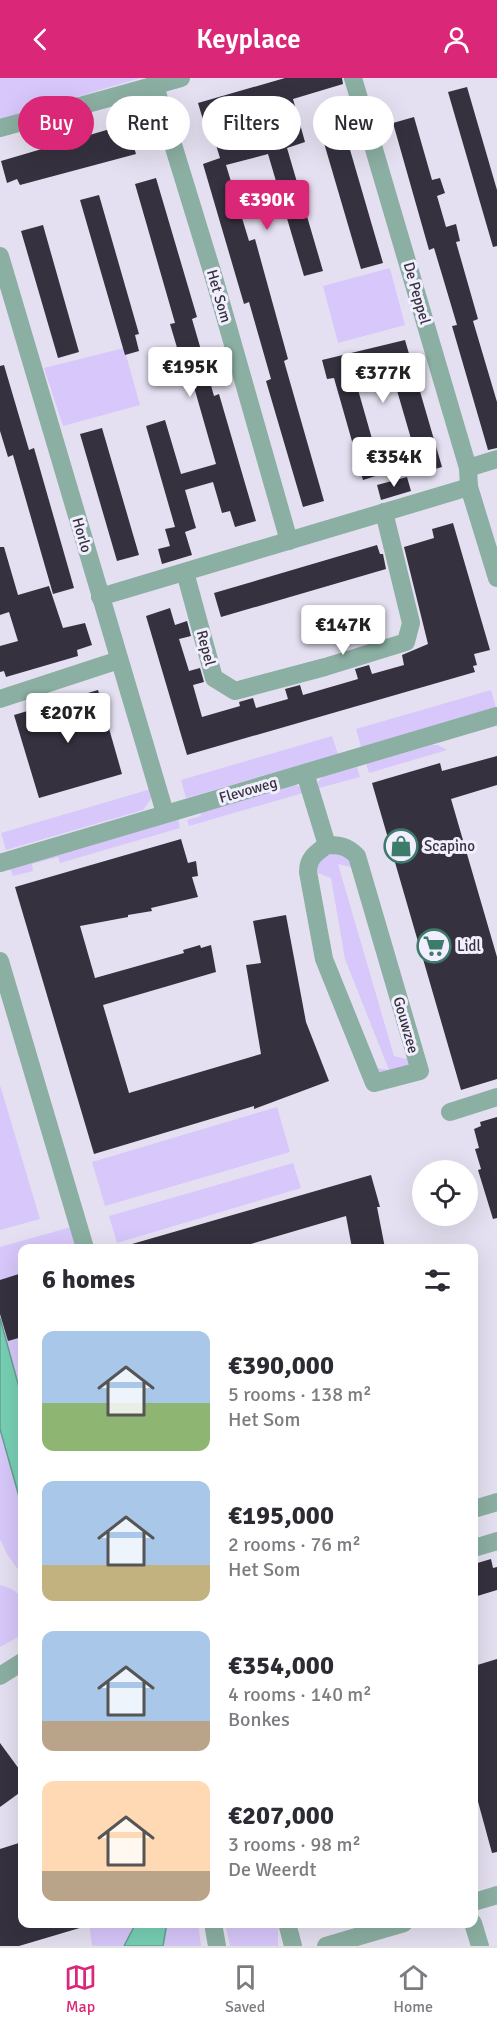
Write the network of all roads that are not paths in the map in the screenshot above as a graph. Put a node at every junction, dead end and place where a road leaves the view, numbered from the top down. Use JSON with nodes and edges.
{"nodes":[{"id":1,"x":181,"y":78,"type":"edge"},
{"id":2,"x":353,"y":78,"type":"edge"},
{"id":3,"x":155,"y":86,"type":"junction"},
{"id":4,"x":0,"y":128,"type":"edge"},
{"id":5,"x":0,"y":256,"type":"edge"},
{"id":6,"x":497,"y":459,"type":"edge"},
{"id":7,"x":468,"y":468,"type":"junction"},
{"id":8,"x":469,"y":487,"type":"junction"},
{"id":9,"x":384,"y":512,"type":"junction"},
{"id":10,"x":289,"y":541,"type":"junction"},
{"id":11,"x":496,"y":571,"type":"edge"},
{"id":12,"x":186,"y":572,"type":"junction"},
{"id":13,"x":100,"y":597,"type":"junction"},
{"id":14,"x":119,"y":660,"type":"junction"},
{"id":15,"x":0,"y":699,"type":"edge"},
{"id":16,"x":497,"y":716,"type":"edge"},
{"id":17,"x":305,"y":773,"type":"junction"},
{"id":18,"x":165,"y":813,"type":"junction"},
{"id":19,"x":327,"y":845,"type":"junction"},
{"id":20,"x":0,"y":863,"type":"edge"},
{"id":21,"x":0,"y":961,"type":"edge"},
{"id":22,"x":497,"y":1097,"type":"edge"},
{"id":23,"x":450,"y":1112,"type":"dead end"},
{"id":24,"x":85,"y":1244,"type":"edge"},
{"id":25,"x":497,"y":1502,"type":"edge"},
{"id":26,"x":478,"y":1508,"type":"edge"},
{"id":27,"x":497,"y":1541,"type":"edge"},
{"id":28,"x":478,"y":1547,"type":"edge"},
{"id":29,"x":18,"y":1665,"type":"edge"},
{"id":30,"x":0,"y":1676,"type":"edge"},
{"id":31,"x":497,"y":1895,"type":"edge"},
{"id":32,"x":478,"y":1901,"type":"edge"},
{"id":33,"x":214,"y":1928,"type":"edge"},
{"id":34,"x":288,"y":1928,"type":"edge"},
{"id":35,"x":387,"y":1928,"type":"edge"},
{"id":36,"x":475,"y":1928,"type":"edge"},
{"id":37,"x":217,"y":1946,"type":"edge"},
{"id":38,"x":293,"y":1946,"type":"edge"},
{"id":39,"x":326,"y":1946,"type":"edge"},
{"id":40,"x":480,"y":1946,"type":"edge"}],
"edges":[{"from":1,"to":3,"type":"street"},
{"from":2,"to":7,"type":"street","name":"De Peppel"},
{"from":3,"to":4,"type":"street"},
{"from":3,"to":10,"type":"street","name":"Het Som"},
{"from":5,"to":13,"type":"street","name":"Horlo"},
{"from":6,"to":7,"type":"street"},
{"from":7,"to":8,"type":"street","name":"De Peppel"},
{"from":8,"to":9,"type":"street"},
{"from":8,"to":11,"type":"street","name":"De Peppel"},
{"from":9,"to":10,"type":"street"},
{"from":9,"to":12,"type":"street","name":"Repel"},
{"from":10,"to":12,"type":"street"},
{"from":12,"to":13,"type":"street"},
{"from":13,"to":14,"type":"street","name":"Horlo"},
{"from":14,"to":15,"type":"street"},
{"from":14,"to":18,"type":"street","name":"Horlo"},
{"from":16,"to":17,"type":"street","name":"Flevoweg"},
{"from":17,"to":18,"type":"street","name":"Flevoweg"},
{"from":17,"to":19,"type":"street"},
{"from":18,"to":20,"type":"street","name":"Flevoweg"},
{"from":19,"to":19,"type":"street","name":"Gouwzee"},
{"from":21,"to":24,"type":"street"},
{"from":22,"to":23,"type":"street"},
{"from":25,"to":26,"type":"street"},
{"from":27,"to":28,"type":"street"},
{"from":29,"to":30,"type":"street"},
{"from":31,"to":32,"type":"street"},
{"from":33,"to":37,"type":"street"},
{"from":34,"to":38,"type":"street"},
{"from":35,"to":39,"type":"street"},
{"from":36,"to":40,"type":"street"}]}
